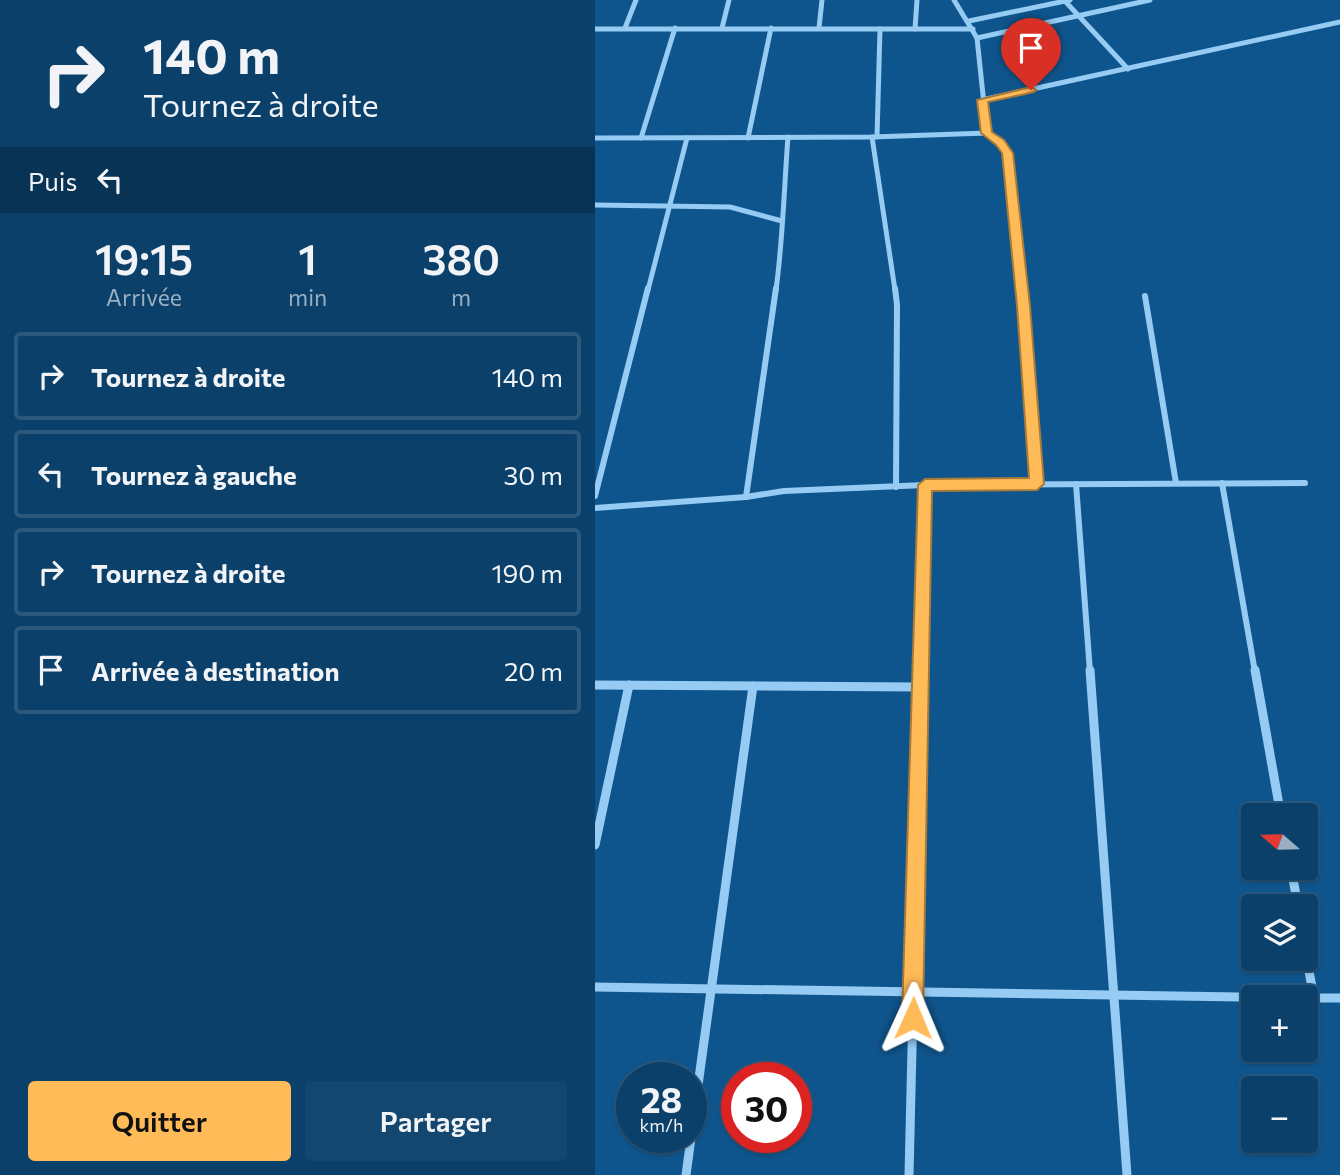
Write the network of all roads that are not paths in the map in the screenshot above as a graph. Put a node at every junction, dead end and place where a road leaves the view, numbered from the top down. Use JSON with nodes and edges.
{"nodes":[{"id":1,"x":628,"y":0,"type":"edge"},
{"id":2,"x":729,"y":0,"type":"edge"},
{"id":3,"x":822,"y":0,"type":"edge"},
{"id":4,"x":917,"y":0,"type":"edge"},
{"id":5,"x":954,"y":0,"type":"edge"},
{"id":6,"x":1067,"y":0,"type":"edge"},
{"id":7,"x":1150,"y":0,"type":"edge"},
{"id":8,"x":635,"y":2,"type":"edge"},
{"id":9,"x":1079,"y":15,"type":"junction"},
{"id":10,"x":969,"y":21,"type":"junction"},
{"id":11,"x":1340,"y":22,"type":"edge"},
{"id":12,"x":625,"y":28,"type":"junction"},
{"id":13,"x":675,"y":28,"type":"junction"},
{"id":14,"x":722,"y":28,"type":"junction"},
{"id":15,"x":771,"y":28,"type":"junction"},
{"id":16,"x":595,"y":29,"type":"edge"},
{"id":17,"x":819,"y":29,"type":"junction"},
{"id":18,"x":880,"y":29,"type":"junction"},
{"id":19,"x":915,"y":29,"type":"junction"},
{"id":20,"x":973,"y":29,"type":"junction"},
{"id":21,"x":977,"y":38,"type":"junction"},
{"id":22,"x":1128,"y":69,"type":"junction"},
{"id":23,"x":982,"y":100,"type":"junction"},
{"id":24,"x":987,"y":133,"type":"junction"},
{"id":25,"x":788,"y":137,"type":"junction"},
{"id":26,"x":874,"y":137,"type":"junction"},
{"id":27,"x":595,"y":138,"type":"edge"},
{"id":28,"x":641,"y":138,"type":"junction"},
{"id":29,"x":687,"y":138,"type":"junction"},
{"id":30,"x":748,"y":138,"type":"junction"},
{"id":31,"x":595,"y":205,"type":"edge"},
{"id":32,"x":669,"y":205,"type":"junction"},
{"id":33,"x":782,"y":221,"type":"junction"},
{"id":34,"x":1145,"y":296,"type":"dead end"},
{"id":35,"x":1305,"y":482,"type":"dead end"},
{"id":36,"x":1176,"y":483,"type":"junction"},
{"id":37,"x":1221,"y":483,"type":"junction"},
{"id":38,"x":1037,"y":484,"type":"junction"},
{"id":39,"x":1076,"y":484,"type":"junction"},
{"id":40,"x":925,"y":485,"type":"junction"},
{"id":41,"x":896,"y":487,"type":"junction"},
{"id":42,"x":595,"y":496,"type":"edge"},
{"id":43,"x":746,"y":497,"type":"junction"},
{"id":44,"x":595,"y":508,"type":"edge"},
{"id":45,"x":595,"y":685,"type":"edge"},
{"id":46,"x":629,"y":685,"type":"junction"},
{"id":47,"x":753,"y":686,"type":"junction"},
{"id":48,"x":920,"y":687,"type":"junction"},
{"id":49,"x":1279,"y":803,"type":"edge"},
{"id":50,"x":595,"y":845,"type":"edge"},
{"id":51,"x":595,"y":986,"type":"edge"},
{"id":52,"x":712,"y":988,"type":"junction"},
{"id":53,"x":913,"y":992,"type":"junction"},
{"id":54,"x":1114,"y":995,"type":"junction"},
{"id":55,"x":1241,"y":997,"type":"edge"},
{"id":56,"x":1318,"y":998,"type":"edge"},
{"id":57,"x":1340,"y":998,"type":"edge"},
{"id":58,"x":702,"y":1062,"type":"edge"},
{"id":59,"x":689,"y":1153,"type":"edge"},
{"id":60,"x":686,"y":1175,"type":"edge"},
{"id":61,"x":909,"y":1175,"type":"edge"},
{"id":62,"x":1127,"y":1175,"type":"edge"}],
"edges":[{"from":1,"to":8,"type":"street"},
{"from":2,"to":14,"type":"street"},
{"from":3,"to":17,"type":"street"},
{"from":4,"to":19,"type":"street"},
{"from":5,"to":10,"type":"street"},
{"from":6,"to":9,"type":"street"},
{"from":6,"to":10,"type":"street"},
{"from":7,"to":9,"type":"street"},
{"from":8,"to":12,"type":"street"},
{"from":9,"to":21,"type":"street"},
{"from":9,"to":22,"type":"street"},
{"from":10,"to":20,"type":"street"},
{"from":11,"to":22,"type":"street"},
{"from":12,"to":13,"type":"street"},
{"from":12,"to":16,"type":"street"},
{"from":13,"to":14,"type":"street"},
{"from":13,"to":28,"type":"street"},
{"from":14,"to":15,"type":"street"},
{"from":15,"to":17,"type":"street"},
{"from":15,"to":30,"type":"street"},
{"from":17,"to":18,"type":"street"},
{"from":18,"to":19,"type":"street"},
{"from":18,"to":26,"type":"street"},
{"from":19,"to":20,"type":"street"},
{"from":20,"to":21,"type":"street"},
{"from":21,"to":23,"type":"street"},
{"from":22,"to":23,"type":"street"},
{"from":23,"to":24,"type":"street"},
{"from":24,"to":26,"type":"street"},
{"from":24,"to":38,"type":"street"},
{"from":25,"to":26,"type":"street"},
{"from":25,"to":30,"type":"street"},
{"from":25,"to":33,"type":"street"},
{"from":26,"to":41,"type":"street"},
{"from":27,"to":28,"type":"street"},
{"from":28,"to":29,"type":"street"},
{"from":29,"to":30,"type":"street"},
{"from":29,"to":32,"type":"street"},
{"from":31,"to":32,"type":"street"},
{"from":32,"to":33,"type":"street"},
{"from":32,"to":42,"type":"street"},
{"from":33,"to":43,"type":"street"},
{"from":34,"to":36,"type":"street"},
{"from":35,"to":37,"type":"street"},
{"from":36,"to":37,"type":"street"},
{"from":36,"to":39,"type":"street"},
{"from":37,"to":49,"type":"street"},
{"from":38,"to":39,"type":"street"},
{"from":38,"to":40,"type":"street"},
{"from":39,"to":54,"type":"street"},
{"from":40,"to":41,"type":"street"},
{"from":40,"to":48,"type":"street"},
{"from":41,"to":43,"type":"street"},
{"from":43,"to":44,"type":"street"},
{"from":45,"to":46,"type":"street"},
{"from":46,"to":47,"type":"street"},
{"from":46,"to":50,"type":"street"},
{"from":47,"to":48,"type":"street"},
{"from":47,"to":52,"type":"street"},
{"from":48,"to":53,"type":"street"},
{"from":51,"to":52,"type":"street"},
{"from":52,"to":53,"type":"street"},
{"from":52,"to":58,"type":"street"},
{"from":53,"to":54,"type":"street"},
{"from":53,"to":61,"type":"street"},
{"from":54,"to":55,"type":"street"},
{"from":54,"to":62,"type":"street"},
{"from":56,"to":57,"type":"street"},
{"from":59,"to":60,"type":"street"}]}
